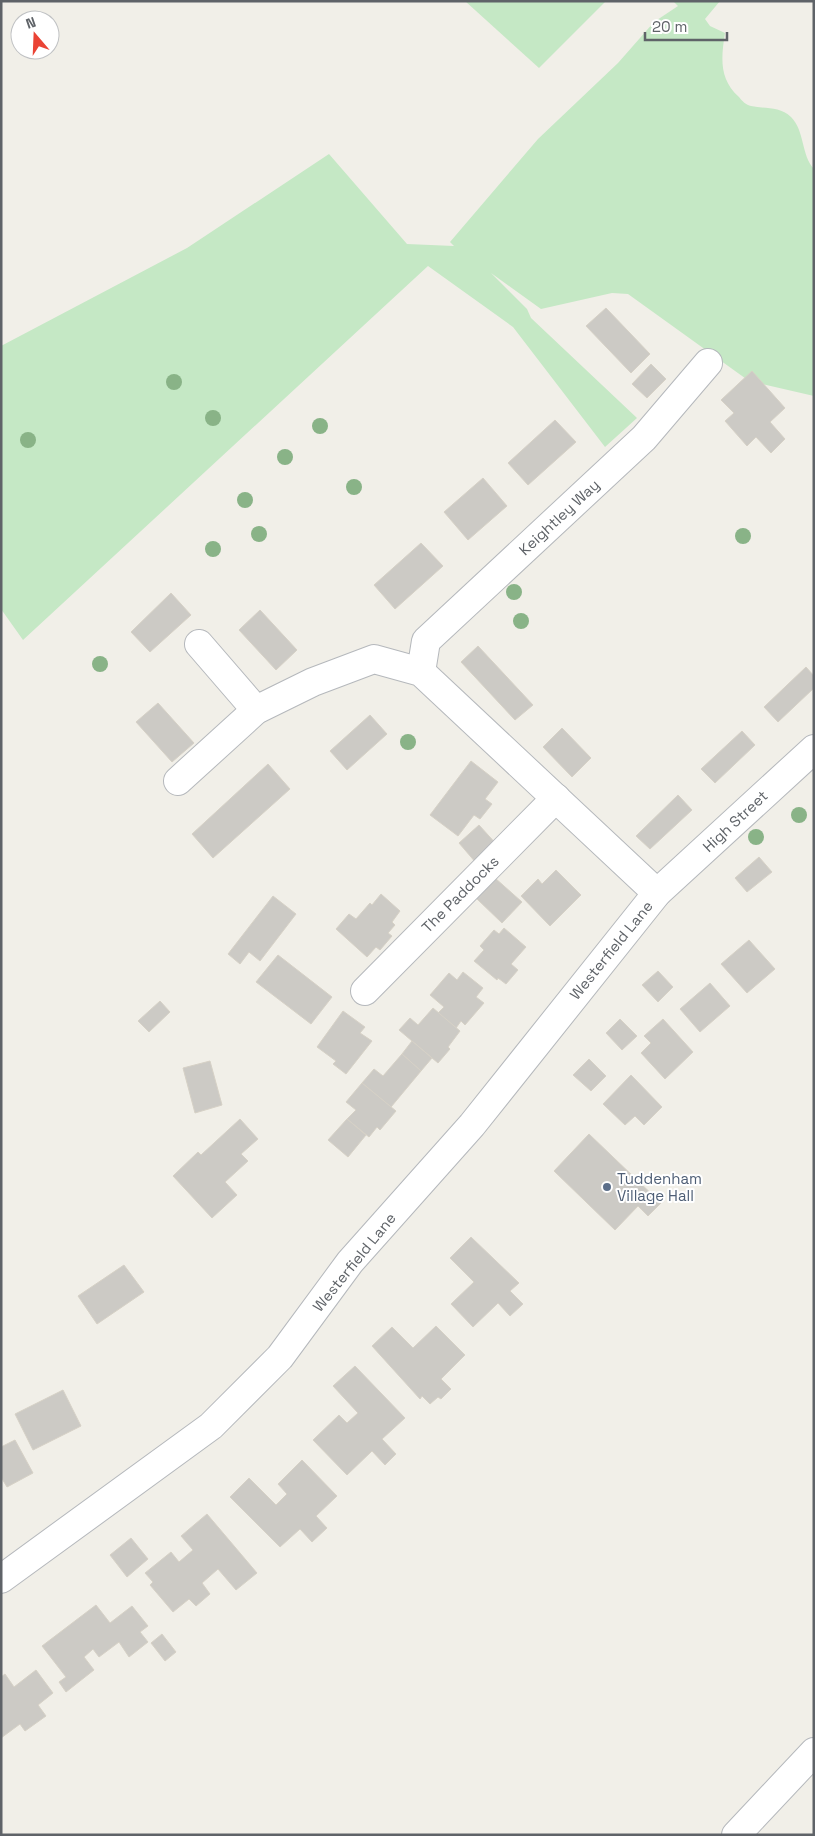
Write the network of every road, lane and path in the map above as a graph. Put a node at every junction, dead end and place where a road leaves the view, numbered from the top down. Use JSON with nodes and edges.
{"nodes":[{"id":1,"x":708,"y":363,"type":"dead end"},
{"id":2,"x":199,"y":644,"type":"dead end"},
{"id":3,"x":421,"y":672,"type":"junction"},
{"id":4,"x":256,"y":710,"type":"junction"},
{"id":5,"x":814,"y":749,"type":"edge"},
{"id":6,"x":178,"y":781,"type":"dead end"},
{"id":7,"x":556,"y":798,"type":"junction"},
{"id":8,"x":657,"y":893,"type":"junction"},
{"id":9,"x":365,"y":991,"type":"dead end"},
{"id":10,"x":1,"y":1579,"type":"edge"},
{"id":11,"x":814,"y":1752,"type":"edge"},
{"id":12,"x":736,"y":1835,"type":"edge"}],
"edges":[{"from":1,"to":3,"type":"street","name":"Keightley Way"},
{"from":2,"to":4,"type":"street"},
{"from":3,"to":4,"type":"street"},
{"from":3,"to":7,"type":"street"},
{"from":4,"to":6,"type":"street"},
{"from":5,"to":8,"type":"street","name":"High Street"},
{"from":7,"to":8,"type":"street"},
{"from":7,"to":9,"type":"street","name":"The Paddocks"},
{"from":8,"to":10,"type":"street","name":"Westerfield Lane"},
{"from":11,"to":12,"type":"street"}]}
